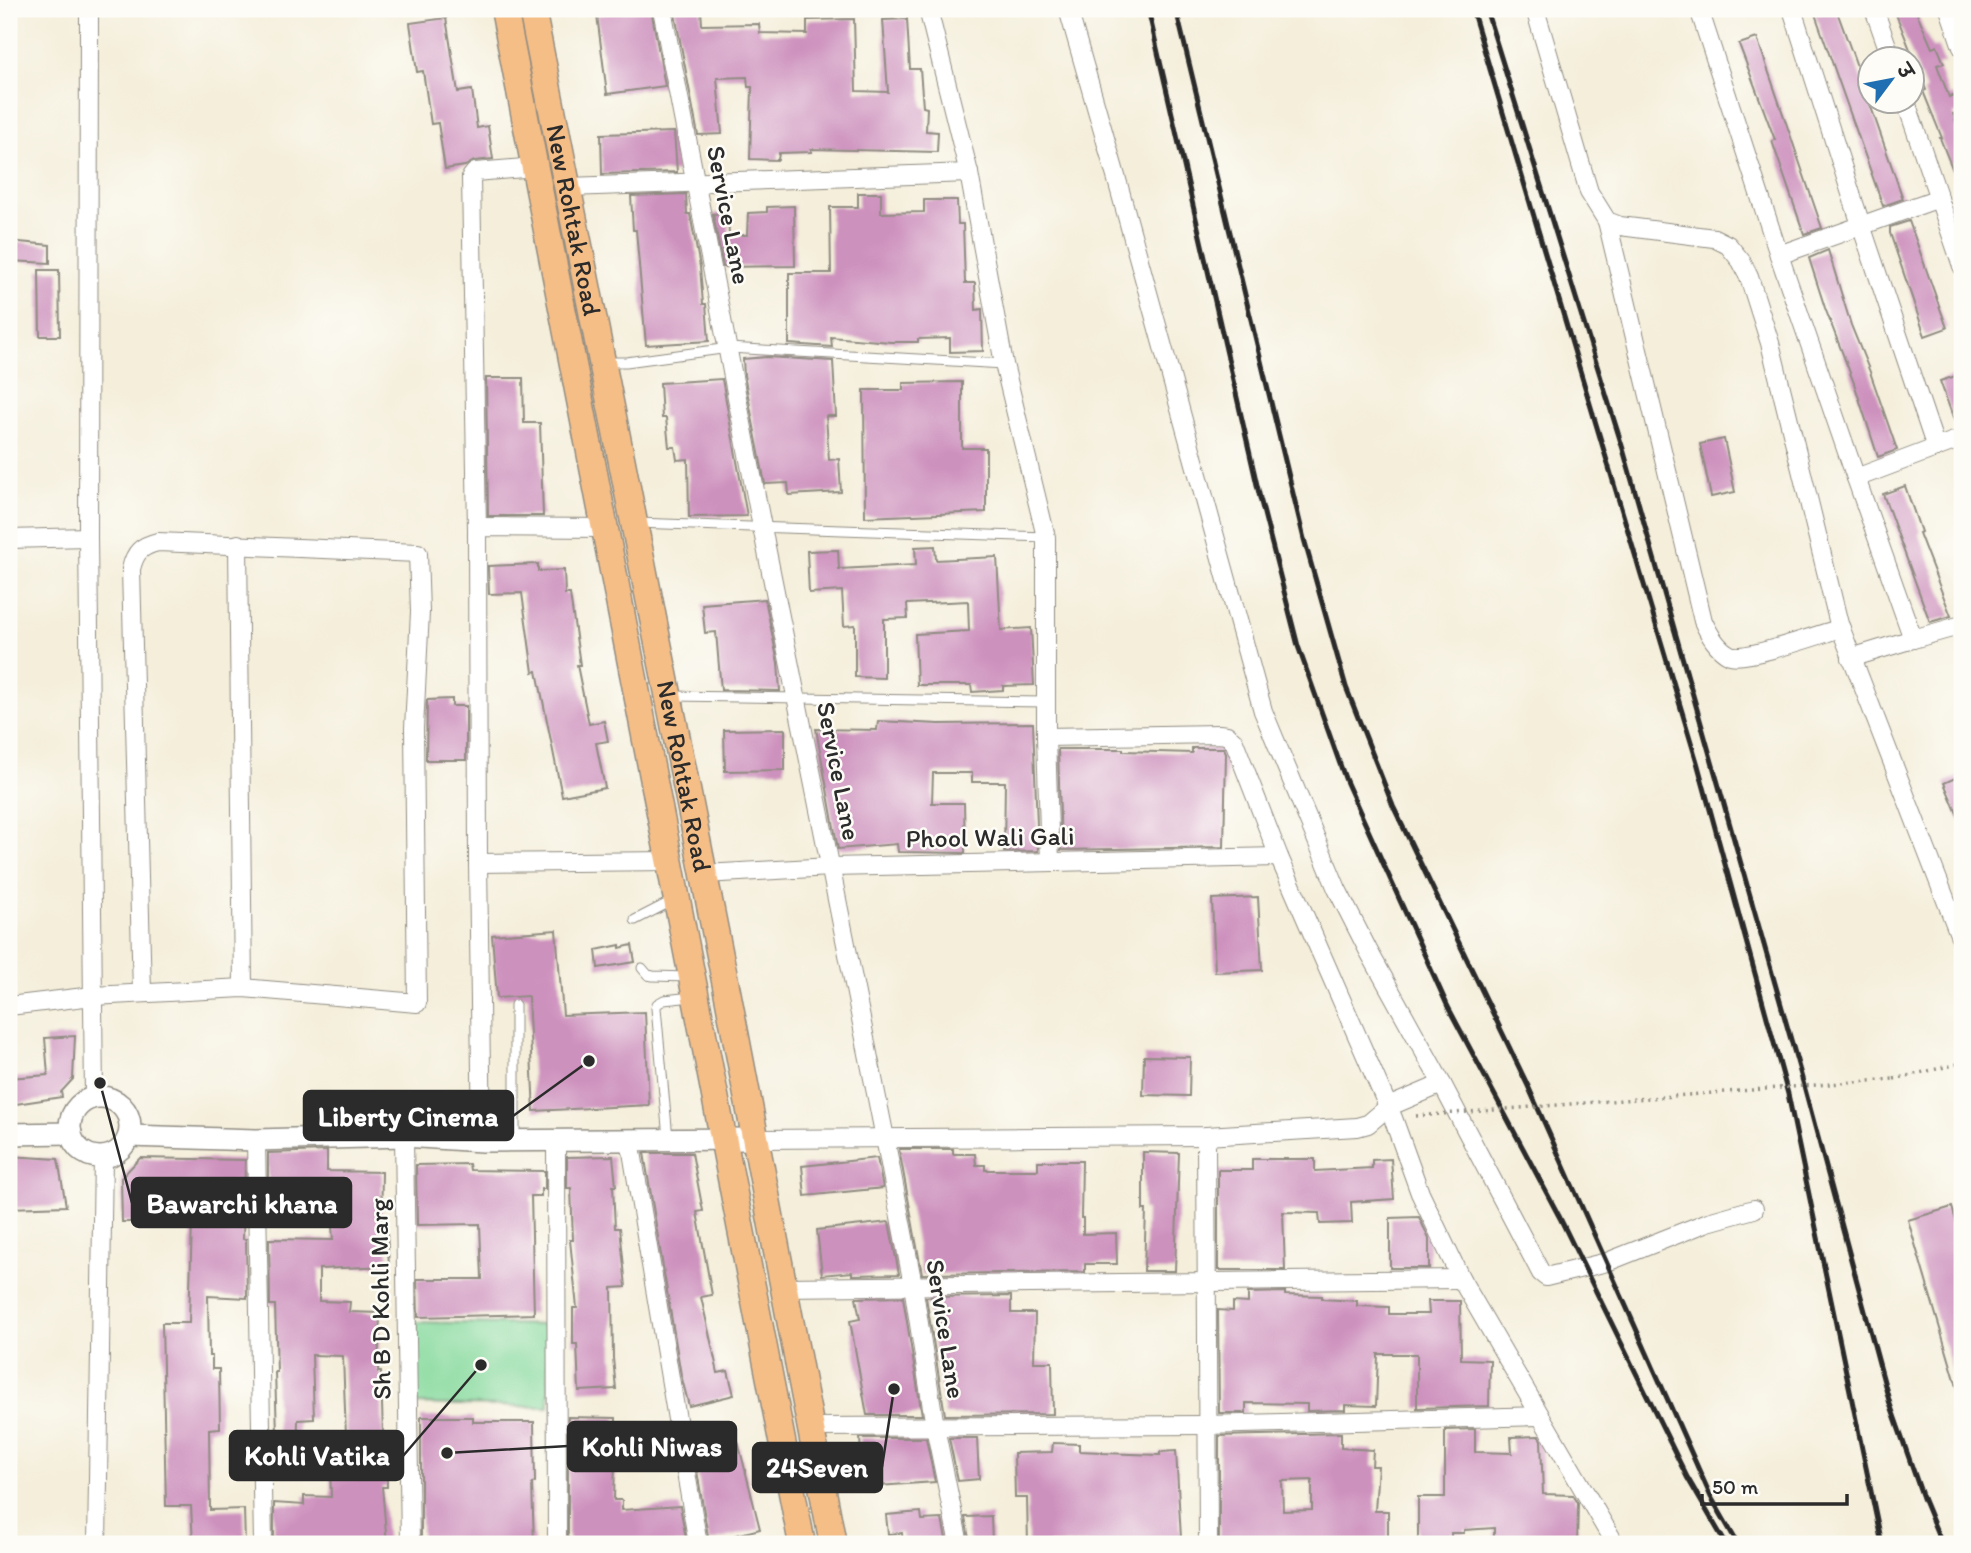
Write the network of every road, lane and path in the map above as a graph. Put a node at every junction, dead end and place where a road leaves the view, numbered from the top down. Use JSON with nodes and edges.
{"nodes":[{"id":1,"x":89,"y":9,"type":"edge"},
{"id":2,"x":505,"y":9,"type":"edge"},
{"id":3,"x":532,"y":9,"type":"edge"},
{"id":4,"x":662,"y":9,"type":"edge"},
{"id":5,"x":928,"y":9,"type":"edge"},
{"id":6,"x":1068,"y":9,"type":"edge"},
{"id":7,"x":1535,"y":9,"type":"edge"},
{"id":8,"x":1700,"y":9,"type":"edge"},
{"id":9,"x":1792,"y":9,"type":"edge"},
{"id":10,"x":1874,"y":9,"type":"edge"},
{"id":11,"x":1949,"y":9,"type":"edge"},
{"id":12,"x":1887,"y":46,"type":"edge"},
{"id":13,"x":1962,"y":47,"type":"edge"},
{"id":14,"x":1911,"y":116,"type":"edge"},
{"id":15,"x":536,"y":167,"type":"junction"},
{"id":16,"x":968,"y":173,"type":"junction"},
{"id":17,"x":696,"y":181,"type":"junction"},
{"id":18,"x":568,"y":187,"type":"junction"},
{"id":19,"x":1939,"y":198,"type":"junction"},
{"id":20,"x":1607,"y":221,"type":"junction"},
{"id":21,"x":1861,"y":225,"type":"junction"},
{"id":22,"x":1779,"y":255,"type":"junction"},
{"id":23,"x":1962,"y":266,"type":"edge"},
{"id":24,"x":729,"y":348,"type":"junction"},
{"id":25,"x":603,"y":362,"type":"junction"},
{"id":26,"x":1004,"y":364,"type":"junction"},
{"id":27,"x":1962,"y":439,"type":"edge"},
{"id":28,"x":1936,"y":448,"type":"junction"},
{"id":29,"x":1856,"y":478,"type":"junction"},
{"id":30,"x":634,"y":523,"type":"junction"},
{"id":31,"x":762,"y":527,"type":"junction"},
{"id":32,"x":606,"y":528,"type":"junction"},
{"id":33,"x":477,"y":530,"type":"junction"},
{"id":34,"x":88,"y":537,"type":"junction"},
{"id":35,"x":1046,"y":537,"type":"junction"},
{"id":36,"x":9,"y":539,"type":"edge"},
{"id":37,"x":238,"y":544,"type":"junction"},
{"id":38,"x":1962,"y":625,"type":"edge"},
{"id":39,"x":1841,"y":628,"type":"junction"},
{"id":40,"x":1913,"y":639,"type":"junction"},
{"id":41,"x":1851,"y":658,"type":"junction"},
{"id":42,"x":668,"y":697,"type":"junction"},
{"id":43,"x":798,"y":699,"type":"junction"},
{"id":44,"x":1045,"y":702,"type":"junction"},
{"id":45,"x":1046,"y":737,"type":"junction"},
{"id":46,"x":1279,"y":857,"type":"junction"},
{"id":47,"x":671,"y":861,"type":"junction"},
{"id":48,"x":1050,"y":862,"type":"junction"},
{"id":49,"x":478,"y":863,"type":"junction"},
{"id":50,"x":831,"y":867,"type":"junction"},
{"id":51,"x":704,"y":874,"type":"junction"},
{"id":52,"x":678,"y":898,"type":"junction"},
{"id":53,"x":635,"y":920,"type":"dead end"},
{"id":54,"x":1962,"y":942,"type":"edge"},
{"id":55,"x":642,"y":968,"type":"dead end"},
{"id":56,"x":696,"y":987,"type":"junction"},
{"id":57,"x":243,"y":988,"type":"junction"},
{"id":58,"x":142,"y":993,"type":"junction"},
{"id":59,"x":93,"y":996,"type":"junction"},
{"id":60,"x":515,"y":1005,"type":"dead end"},
{"id":61,"x":9,"y":1006,"type":"edge"},
{"id":62,"x":1962,"y":1063,"type":"edge"},
{"id":63,"x":1442,"y":1084,"type":"junction"},
{"id":64,"x":94,"y":1097,"type":"junction"},
{"id":65,"x":1388,"y":1107,"type":"junction"},
{"id":66,"x":1416,"y":1116,"type":"dead end"},
{"id":67,"x":71,"y":1133,"type":"junction"},
{"id":68,"x":9,"y":1134,"type":"edge"},
{"id":69,"x":129,"y":1136,"type":"junction"},
{"id":70,"x":404,"y":1136,"type":"junction"},
{"id":71,"x":1206,"y":1136,"type":"junction"},
{"id":72,"x":885,"y":1138,"type":"junction"},
{"id":73,"x":724,"y":1139,"type":"junction"},
{"id":74,"x":755,"y":1139,"type":"junction"},
{"id":75,"x":256,"y":1140,"type":"junction"},
{"id":76,"x":556,"y":1140,"type":"junction"},
{"id":77,"x":631,"y":1140,"type":"junction"},
{"id":78,"x":668,"y":1140,"type":"junction"},
{"id":79,"x":482,"y":1141,"type":"junction"},
{"id":80,"x":514,"y":1141,"type":"junction"},
{"id":81,"x":103,"y":1157,"type":"junction"},
{"id":82,"x":1754,"y":1209,"type":"dead end"},
{"id":83,"x":1461,"y":1279,"type":"junction"},
{"id":84,"x":1206,"y":1283,"type":"junction"},
{"id":85,"x":913,"y":1285,"type":"junction"},
{"id":86,"x":783,"y":1287,"type":"junction"},
{"id":87,"x":1539,"y":1416,"type":"junction"},
{"id":88,"x":1206,"y":1425,"type":"junction"},
{"id":89,"x":810,"y":1427,"type":"junction"},
{"id":90,"x":935,"y":1427,"type":"junction"},
{"id":91,"x":97,"y":1544,"type":"edge"},
{"id":92,"x":263,"y":1544,"type":"edge"},
{"id":93,"x":410,"y":1544,"type":"edge"},
{"id":94,"x":558,"y":1544,"type":"edge"},
{"id":95,"x":698,"y":1544,"type":"edge"},
{"id":96,"x":802,"y":1544,"type":"edge"},
{"id":97,"x":833,"y":1544,"type":"edge"},
{"id":98,"x":959,"y":1544,"type":"edge"},
{"id":99,"x":1208,"y":1544,"type":"edge"},
{"id":100,"x":1615,"y":1544,"type":"edge"}],
"edges":[{"from":1,"to":34,"type":"street"},
{"from":2,"to":15,"type":"main road","name":"New Rohtak Road"},
{"from":3,"to":18,"type":"main road","name":"New Rohtak Road"},
{"from":4,"to":17,"type":"street","name":"Service Lane"},
{"from":5,"to":16,"type":"street"},
{"from":6,"to":63,"type":"street"},
{"from":7,"to":20,"type":"street"},
{"from":8,"to":22,"type":"street"},
{"from":9,"to":21,"type":"street"},
{"from":10,"to":12,"type":"street"},
{"from":11,"to":13,"type":"street"},
{"from":14,"to":19,"type":"street"},
{"from":15,"to":32,"type":"main road","name":"New Rohtak Road"},
{"from":15,"to":33,"type":"street"},
{"from":16,"to":17,"type":"street"},
{"from":16,"to":26,"type":"street"},
{"from":17,"to":18,"type":"street"},
{"from":17,"to":24,"type":"street","name":"Service Lane"},
{"from":18,"to":25,"type":"main road","name":"New Rohtak Road"},
{"from":19,"to":21,"type":"street"},
{"from":19,"to":23,"type":"street"},
{"from":20,"to":39,"type":"street"},
{"from":20,"to":39,"type":"street"},
{"from":21,"to":22,"type":"street"},
{"from":21,"to":28,"type":"street"},
{"from":22,"to":29,"type":"street"},
{"from":24,"to":25,"type":"lane"},
{"from":24,"to":26,"type":"lane"},
{"from":24,"to":31,"type":"street","name":"Service Lane"},
{"from":25,"to":30,"type":"main road","name":"New Rohtak Road"},
{"from":26,"to":35,"type":"street"},
{"from":27,"to":28,"type":"street"},
{"from":28,"to":29,"type":"street"},
{"from":29,"to":40,"type":"street"},
{"from":30,"to":31,"type":"lane"},
{"from":30,"to":42,"type":"main road","name":"New Rohtak Road"},
{"from":31,"to":35,"type":"lane"},
{"from":31,"to":43,"type":"street","name":"Service Lane"},
{"from":32,"to":33,"type":"street"},
{"from":32,"to":47,"type":"main road","name":"New Rohtak Road"},
{"from":33,"to":49,"type":"street"},
{"from":34,"to":36,"type":"street"},
{"from":34,"to":59,"type":"street"},
{"from":35,"to":44,"type":"street"},
{"from":37,"to":57,"type":"street"},
{"from":37,"to":57,"type":"street"},
{"from":37,"to":58,"type":"street"},
{"from":38,"to":40,"type":"street"},
{"from":39,"to":41,"type":"street"},
{"from":40,"to":41,"type":"street"},
{"from":41,"to":54,"type":"street"},
{"from":42,"to":43,"type":"lane"},
{"from":42,"to":51,"type":"main road","name":"New Rohtak Road"},
{"from":43,"to":44,"type":"lane"},
{"from":43,"to":50,"type":"street","name":"Service Lane"},
{"from":44,"to":45,"type":"street"},
{"from":45,"to":46,"type":"street"},
{"from":45,"to":48,"type":"street"},
{"from":46,"to":48,"type":"street","name":"Phool Wali Gali"},
{"from":46,"to":65,"type":"street"},
{"from":47,"to":49,"type":"street"},
{"from":47,"to":52,"type":"main road","name":"New Rohtak Road"},
{"from":48,"to":50,"type":"street","name":"Phool Wali Gali"},
{"from":49,"to":79,"type":"street"},
{"from":50,"to":51,"type":"street","name":"Phool Wali Gali"},
{"from":50,"to":72,"type":"street","name":"Service Lane"},
{"from":51,"to":74,"type":"main road","name":"New Rohtak Road"},
{"from":52,"to":53,"type":"lane"},
{"from":52,"to":56,"type":"main road","name":"New Rohtak Road"},
{"from":55,"to":56,"type":"lane"},
{"from":56,"to":73,"type":"main road","name":"New Rohtak Road"},
{"from":56,"to":78,"type":"lane"},
{"from":57,"to":58,"type":"street"},
{"from":58,"to":59,"type":"street"},
{"from":59,"to":61,"type":"street"},
{"from":59,"to":64,"type":"street"},
{"from":60,"to":80,"type":"lane"},
{"from":62,"to":66,"type":"path","bridge":true},
{"from":63,"to":65,"type":"street"},
{"from":63,"to":82,"type":"street"},
{"from":64,"to":67,"type":"street"},
{"from":64,"to":69,"type":"street"},
{"from":65,"to":71,"type":"street"},
{"from":65,"to":83,"type":"street"},
{"from":67,"to":68,"type":"street"},
{"from":67,"to":81,"type":"street"},
{"from":69,"to":75,"type":"street"},
{"from":69,"to":81,"type":"street"},
{"from":70,"to":75,"type":"street"},
{"from":70,"to":79,"type":"street"},
{"from":70,"to":93,"type":"street","name":"Sh B D Kohli Marg"},
{"from":71,"to":72,"type":"street"},
{"from":71,"to":84,"type":"street"},
{"from":72,"to":74,"type":"street"},
{"from":72,"to":85,"type":"street","name":"Service Lane"},
{"from":73,"to":74,"type":"street"},
{"from":73,"to":78,"type":"street"},
{"from":73,"to":96,"type":"main road","name":"New Rohtak Road"},
{"from":74,"to":86,"type":"main road","name":"New Rohtak Road"},
{"from":75,"to":92,"type":"street"},
{"from":76,"to":77,"type":"street"},
{"from":76,"to":80,"type":"street"},
{"from":76,"to":94,"type":"street"},
{"from":77,"to":78,"type":"street"},
{"from":77,"to":95,"type":"street"},
{"from":79,"to":80,"type":"street"},
{"from":81,"to":91,"type":"street"},
{"from":83,"to":84,"type":"street"},
{"from":83,"to":87,"type":"street"},
{"from":84,"to":85,"type":"street"},
{"from":84,"to":88,"type":"street"},
{"from":85,"to":86,"type":"street"},
{"from":85,"to":90,"type":"street","name":"Service Lane"},
{"from":86,"to":89,"type":"main road","name":"New Rohtak Road"},
{"from":87,"to":88,"type":"street"},
{"from":87,"to":100,"type":"street"},
{"from":88,"to":90,"type":"street"},
{"from":88,"to":99,"type":"street"},
{"from":89,"to":90,"type":"street"},
{"from":89,"to":97,"type":"main road","name":"New Rohtak Road"},
{"from":90,"to":98,"type":"street","name":"Service Lane"}]}
